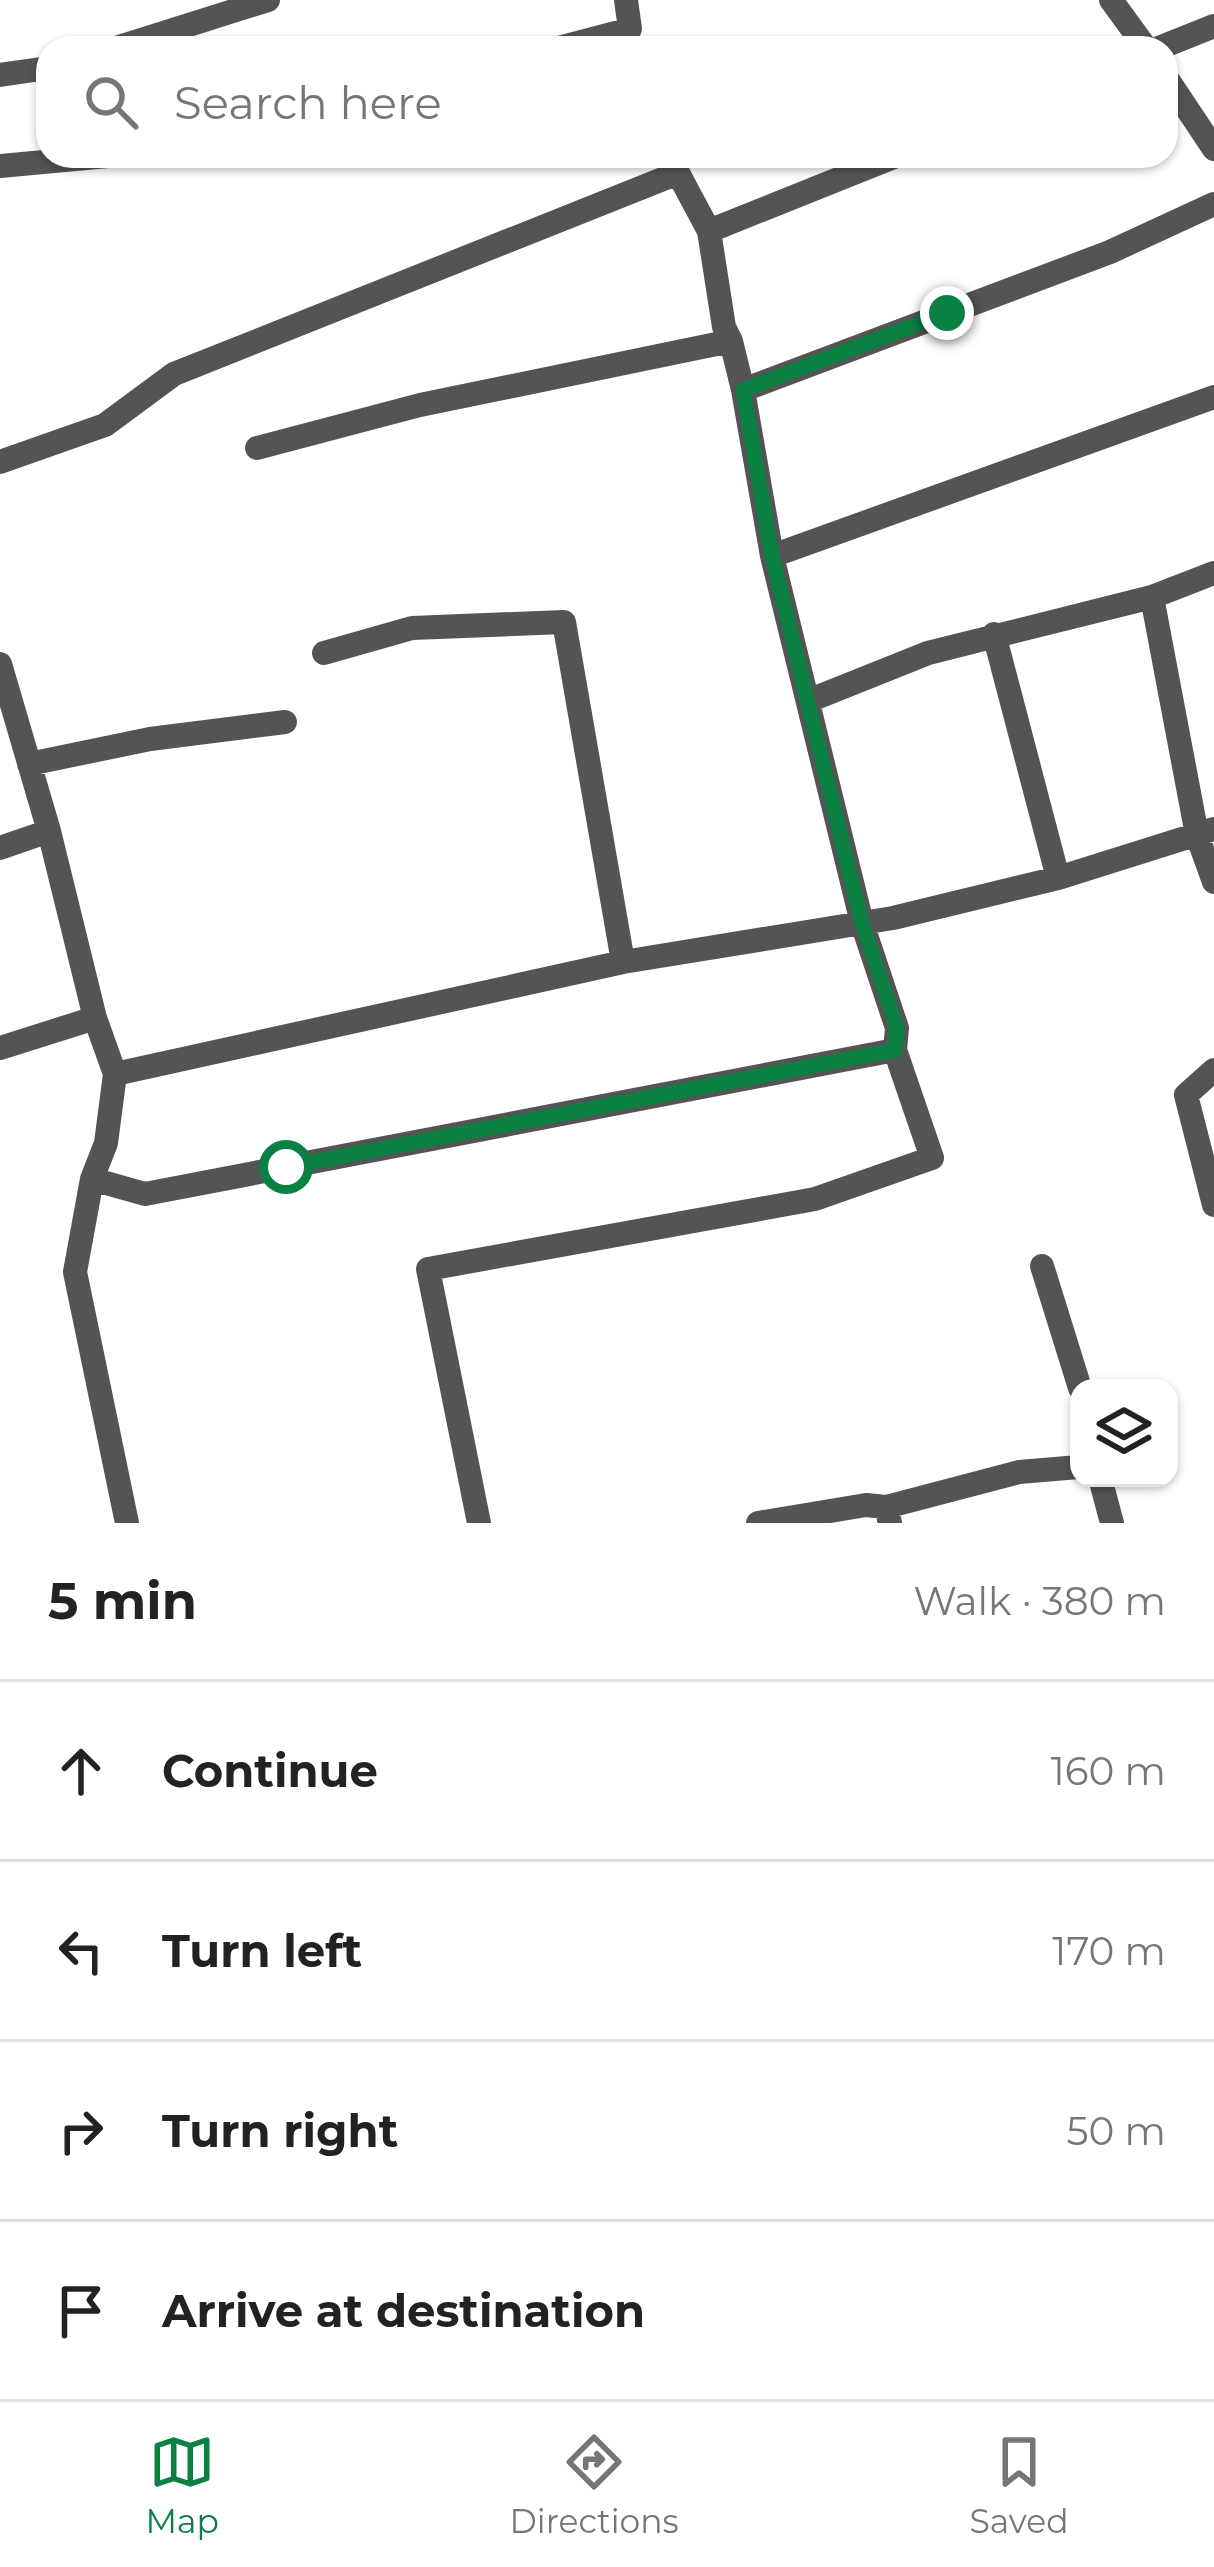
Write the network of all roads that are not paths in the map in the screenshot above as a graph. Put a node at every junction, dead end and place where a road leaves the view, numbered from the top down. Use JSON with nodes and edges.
{"nodes":[{"id":1,"x":268,"y":0,"type":"edge"},
{"id":2,"x":626,"y":0,"type":"edge"},
{"id":3,"x":1111,"y":0,"type":"edge"},
{"id":4,"x":1214,"y":26,"type":"edge"},
{"id":5,"x":154,"y":36,"type":"edge"},
{"id":6,"x":633,"y":36,"type":"edge"},
{"id":7,"x":1137,"y":36,"type":"edge"},
{"id":8,"x":1178,"y":40,"type":"edge"},
{"id":9,"x":36,"y":70,"type":"edge"},
{"id":10,"x":0,"y":76,"type":"edge"},
{"id":11,"x":1178,"y":95,"type":"edge"},
{"id":12,"x":1214,"y":149,"type":"edge"},
{"id":13,"x":36,"y":163,"type":"edge"},
{"id":14,"x":0,"y":166,"type":"edge"},
{"id":15,"x":666,"y":168,"type":"edge"},
{"id":16,"x":678,"y":168,"type":"edge"},
{"id":17,"x":866,"y":168,"type":"edge"},
{"id":18,"x":1214,"y":204,"type":"edge"},
{"id":19,"x":710,"y":231,"type":"junction"},
{"id":20,"x":731,"y":341,"type":"junction"},
{"id":21,"x":743,"y":390,"type":"junction"},
{"id":22,"x":1214,"y":397,"type":"edge"},
{"id":23,"x":257,"y":448,"type":"dead end"},
{"id":24,"x":0,"y":462,"type":"edge"},
{"id":25,"x":772,"y":556,"type":"junction"},
{"id":26,"x":1214,"y":573,"type":"edge"},
{"id":27,"x":1152,"y":597,"type":"junction"},
{"id":28,"x":994,"y":634,"type":"junction"},
{"id":29,"x":324,"y":653,"type":"dead end"},
{"id":30,"x":0,"y":664,"type":"edge"},
{"id":31,"x":808,"y":701,"type":"junction"},
{"id":32,"x":285,"y":722,"type":"dead end"},
{"id":33,"x":29,"y":764,"type":"junction"},
{"id":34,"x":49,"y":831,"type":"junction"},
{"id":35,"x":1206,"y":832,"type":"edge"},
{"id":36,"x":0,"y":848,"type":"edge"},
{"id":37,"x":1058,"y":878,"type":"junction"},
{"id":38,"x":1214,"y":882,"type":"edge"},
{"id":39,"x":862,"y":923,"type":"junction"},
{"id":40,"x":623,"y":962,"type":"junction"},
{"id":41,"x":94,"y":1018,"type":"junction"},
{"id":42,"x":0,"y":1048,"type":"edge"},
{"id":43,"x":895,"y":1050,"type":"junction"},
{"id":44,"x":1214,"y":1070,"type":"edge"},
{"id":45,"x":115,"y":1074,"type":"junction"},
{"id":46,"x":92,"y":1179,"type":"junction"},
{"id":47,"x":1214,"y":1205,"type":"edge"},
{"id":48,"x":1042,"y":1267,"type":"dead end"},
{"id":49,"x":1077,"y":1379,"type":"edge"},
{"id":50,"x":1070,"y":1468,"type":"edge"},
{"id":51,"x":1102,"y":1487,"type":"edge"},
{"id":52,"x":888,"y":1515,"type":"edge"},
{"id":53,"x":127,"y":1523,"type":"edge"},
{"id":54,"x":478,"y":1523,"type":"edge"},
{"id":55,"x":758,"y":1523,"type":"edge"},
{"id":56,"x":1112,"y":1523,"type":"edge"}],
"edges":[{"from":1,"to":5,"type":"street"},
{"from":2,"to":6,"type":"street"},
{"from":3,"to":7,"type":"street"},
{"from":4,"to":8,"type":"street"},
{"from":9,"to":10,"type":"street"},
{"from":11,"to":12,"type":"street"},
{"from":13,"to":14,"type":"street"},
{"from":15,"to":24,"type":"street"},
{"from":16,"to":19,"type":"street"},
{"from":17,"to":19,"type":"street"},
{"from":18,"to":21,"type":"street"},
{"from":19,"to":20,"type":"street"},
{"from":20,"to":21,"type":"street"},
{"from":20,"to":23,"type":"street"},
{"from":21,"to":25,"type":"street"},
{"from":22,"to":25,"type":"street"},
{"from":25,"to":31,"type":"street"},
{"from":26,"to":27,"type":"street"},
{"from":27,"to":28,"type":"street"},
{"from":27,"to":35,"type":"street"},
{"from":28,"to":31,"type":"street"},
{"from":28,"to":37,"type":"street"},
{"from":29,"to":40,"type":"street"},
{"from":30,"to":33,"type":"street"},
{"from":31,"to":39,"type":"street"},
{"from":32,"to":33,"type":"street"},
{"from":33,"to":34,"type":"street"},
{"from":34,"to":36,"type":"street"},
{"from":34,"to":41,"type":"street"},
{"from":35,"to":37,"type":"street"},
{"from":35,"to":38,"type":"street"},
{"from":37,"to":39,"type":"street"},
{"from":39,"to":40,"type":"street"},
{"from":39,"to":43,"type":"street"},
{"from":40,"to":45,"type":"street"},
{"from":41,"to":42,"type":"street"},
{"from":41,"to":45,"type":"street"},
{"from":43,"to":46,"type":"street"},
{"from":43,"to":54,"type":"street"},
{"from":44,"to":47,"type":"street"},
{"from":45,"to":46,"type":"street"},
{"from":46,"to":53,"type":"street"},
{"from":48,"to":49,"type":"street"},
{"from":50,"to":52,"type":"street"},
{"from":51,"to":56,"type":"street"},
{"from":52,"to":55,"type":"street"}]}
